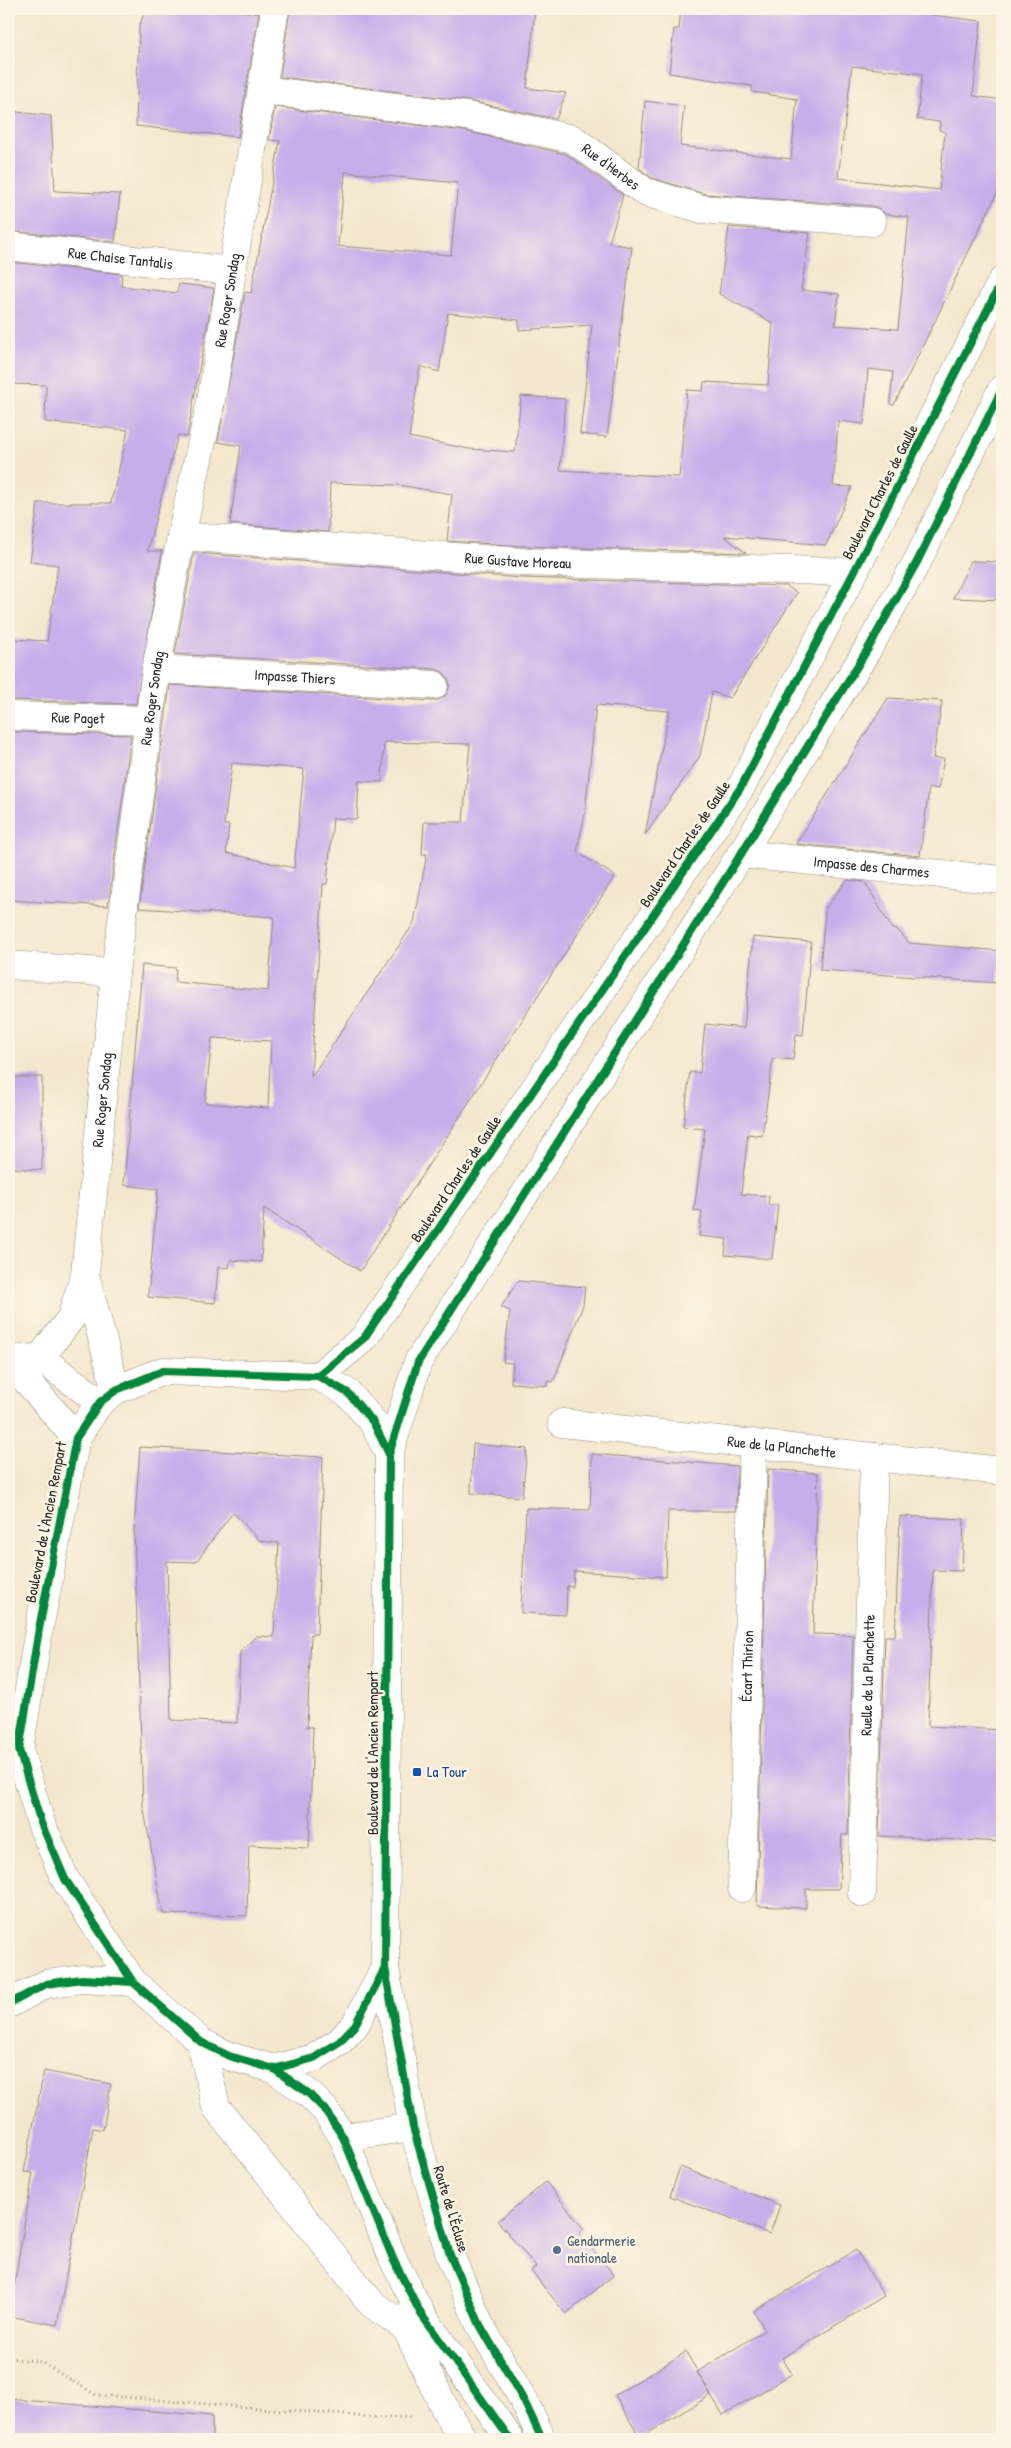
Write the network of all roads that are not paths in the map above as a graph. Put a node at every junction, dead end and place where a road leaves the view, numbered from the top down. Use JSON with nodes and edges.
{"nodes":[{"id":1,"x":275,"y":9,"type":"edge"},
{"id":2,"x":262,"y":90,"type":"junction"},
{"id":3,"x":872,"y":222,"type":"dead end"},
{"id":4,"x":9,"y":246,"type":"edge"},
{"id":5,"x":232,"y":271,"type":"junction"},
{"id":6,"x":1002,"y":281,"type":"edge"},
{"id":7,"x":1002,"y":389,"type":"edge"},
{"id":8,"x":181,"y":536,"type":"junction"},
{"id":9,"x":854,"y":572,"type":"junction"},
{"id":10,"x":156,"y":669,"type":"junction"},
{"id":11,"x":434,"y":685,"type":"dead end"},
{"id":12,"x":9,"y":716,"type":"edge"},
{"id":13,"x":148,"y":720,"type":"junction"},
{"id":14,"x":742,"y":854,"type":"junction"},
{"id":15,"x":1002,"y":880,"type":"edge"},
{"id":16,"x":9,"y":965,"type":"edge"},
{"id":17,"x":115,"y":973,"type":"junction"},
{"id":18,"x":85,"y":1274,"type":"junction"},
{"id":19,"x":40,"y":1358,"type":"junction"},
{"id":20,"x":9,"y":1359,"type":"edge"},
{"id":21,"x":318,"y":1376,"type":"junction"},
{"id":22,"x":108,"y":1396,"type":"junction"},
{"id":23,"x":562,"y":1423,"type":"dead end"},
{"id":24,"x":76,"y":1438,"type":"junction"},
{"id":25,"x":753,"y":1443,"type":"junction"},
{"id":26,"x":389,"y":1454,"type":"junction"},
{"id":27,"x":874,"y":1457,"type":"junction"},
{"id":28,"x":1002,"y":1471,"type":"edge"},
{"id":29,"x":19,"y":1750,"type":"junction"},
{"id":30,"x":9,"y":1774,"type":"edge"},
{"id":31,"x":742,"y":1888,"type":"dead end"},
{"id":32,"x":862,"y":1893,"type":"dead end"},
{"id":33,"x":386,"y":1968,"type":"junction"},
{"id":34,"x":133,"y":1982,"type":"junction"},
{"id":35,"x":9,"y":2004,"type":"edge"},
{"id":36,"x":201,"y":2042,"type":"junction"},
{"id":37,"x":274,"y":2069,"type":"junction"},
{"id":38,"x":413,"y":2127,"type":"junction"},
{"id":39,"x":343,"y":2137,"type":"junction"},
{"id":40,"x":394,"y":2261,"type":"junction"},
{"id":41,"x":406,"y":2328,"type":"junction"},
{"id":42,"x":439,"y":2341,"type":"junction"},
{"id":43,"x":463,"y":2439,"type":"edge"},
{"id":44,"x":510,"y":2439,"type":"edge"},
{"id":45,"x":542,"y":2439,"type":"edge"}],
"edges":[{"from":1,"to":2,"type":"main road","name":"Rue Roger Sondag"},
{"from":2,"to":3,"type":"main road","name":"Rue d'Herbes"},
{"from":2,"to":5,"type":"main road","name":"Rue Roger Sondag"},
{"from":4,"to":5,"type":"main road","name":"Rue Chaise Tantalis"},
{"from":5,"to":8,"type":"main road","name":"Rue Roger Sondag"},
{"from":6,"to":9,"type":"main road","name":"Boulevard Charles de Gaulle"},
{"from":7,"to":14,"type":"main road"},
{"from":8,"to":9,"type":"main road","name":"Rue Gustave Moreau"},
{"from":8,"to":10,"type":"main road","name":"Rue Roger Sondag"},
{"from":9,"to":21,"type":"main road","name":"Boulevard Charles de Gaulle"},
{"from":10,"to":11,"type":"main road","name":"Impasse Thiers"},
{"from":10,"to":13,"type":"main road","name":"Rue Roger Sondag"},
{"from":12,"to":13,"type":"main road","name":"Rue Paget"},
{"from":13,"to":17,"type":"main road","name":"Rue Roger Sondag"},
{"from":14,"to":15,"type":"main road","name":"Impasse des Charmes"},
{"from":14,"to":26,"type":"main road"},
{"from":16,"to":17,"type":"main road"},
{"from":17,"to":18,"type":"main road","name":"Rue Roger Sondag"},
{"from":18,"to":19,"type":"main road"},
{"from":18,"to":22,"type":"main road","name":"Rue Roger Sondag"},
{"from":19,"to":20,"type":"main road"},
{"from":19,"to":22,"type":"main road"},
{"from":20,"to":24,"type":"main road"},
{"from":21,"to":22,"type":"main road","name":"Boulevard de l'Ancien Rempart"},
{"from":21,"to":26,"type":"main road","name":"Boulevard de l'Ancien Rempart"},
{"from":22,"to":24,"type":"main road","name":"Boulevard de l'Ancien Rempart"},
{"from":23,"to":25,"type":"main road","name":"Rue de la Planchette"},
{"from":24,"to":29,"type":"main road","name":"Boulevard de l'Ancien Rempart"},
{"from":25,"to":27,"type":"main road","name":"Rue de la Planchette"},
{"from":25,"to":31,"type":"main road","name":"Écart Thirion"},
{"from":26,"to":33,"type":"main road","name":"Boulevard de l'Ancien Rempart"},
{"from":27,"to":28,"type":"main road","name":"Rue de la Planchette"},
{"from":27,"to":32,"type":"main road","name":"Ruelle de la Planchette"},
{"from":29,"to":30,"type":"main road"},
{"from":29,"to":34,"type":"main road","name":"Boulevard de l'Ancien Rempart"},
{"from":33,"to":37,"type":"main road","name":"Boulevard de l'Ancien Rempart"},
{"from":33,"to":38,"type":"main road","name":"Route de l'Écluse"},
{"from":34,"to":35,"type":"main road"},
{"from":34,"to":36,"type":"main road","name":"Boulevard de l'Ancien Rempart"},
{"from":36,"to":37,"type":"main road","name":"Boulevard de l'Ancien Rempart"},
{"from":36,"to":41,"type":"main road"},
{"from":37,"to":39,"type":"main road"},
{"from":38,"to":39,"type":"main road"},
{"from":38,"to":45,"type":"main road","name":"Route de l'Écluse"},
{"from":39,"to":40,"type":"main road"},
{"from":40,"to":41,"type":"main road"},
{"from":40,"to":42,"type":"main road"},
{"from":41,"to":42,"type":"main road"},
{"from":41,"to":43,"type":"main road"},
{"from":42,"to":44,"type":"main road"}]}
